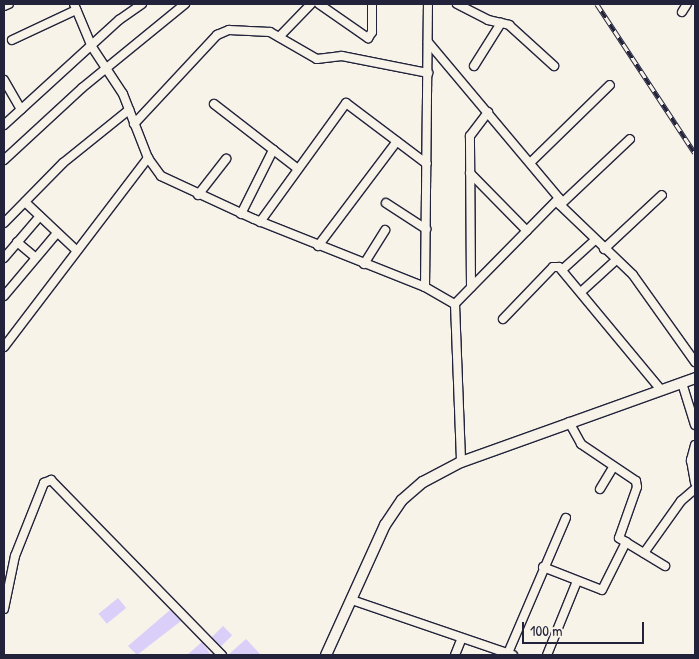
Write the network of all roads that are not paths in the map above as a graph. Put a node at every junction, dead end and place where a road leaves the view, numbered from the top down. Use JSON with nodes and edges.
{"nodes":[{"id":1,"x":9,"y":4,"type":"edge"},
{"id":2,"x":142,"y":4,"type":"edge"},
{"id":3,"x":185,"y":4,"type":"edge"},
{"id":4,"x":312,"y":4,"type":"edge"},
{"id":5,"x":319,"y":4,"type":"edge"},
{"id":6,"x":372,"y":4,"type":"edge"},
{"id":7,"x":428,"y":4,"type":"edge"},
{"id":8,"x":457,"y":4,"type":"edge"},
{"id":9,"x":687,"y":4,"type":"edge"},
{"id":10,"x":4,"y":6,"type":"edge"},
{"id":11,"x":75,"y":7,"type":"edge"},
{"id":12,"x":682,"y":12,"type":"dead end"},
{"id":13,"x":501,"y":22,"type":"junction"},
{"id":14,"x":280,"y":37,"type":"junction"},
{"id":15,"x":12,"y":40,"type":"dead end"},
{"id":16,"x":428,"y":42,"type":"junction"},
{"id":17,"x":91,"y":46,"type":"junction"},
{"id":18,"x":474,"y":66,"type":"dead end"},
{"id":19,"x":554,"y":66,"type":"dead end"},
{"id":20,"x":106,"y":68,"type":"junction"},
{"id":21,"x":428,"y":73,"type":"junction"},
{"id":22,"x":4,"y":80,"type":"edge"},
{"id":23,"x":610,"y":85,"type":"dead end"},
{"id":24,"x":214,"y":104,"type":"dead end"},
{"id":25,"x":21,"y":109,"type":"junction"},
{"id":26,"x":129,"y":110,"type":"junction"},
{"id":27,"x":488,"y":112,"type":"junction"},
{"id":28,"x":134,"y":124,"type":"junction"},
{"id":29,"x":4,"y":125,"type":"edge"},
{"id":30,"x":630,"y":139,"type":"dead end"},
{"id":31,"x":397,"y":141,"type":"junction"},
{"id":32,"x":273,"y":150,"type":"junction"},
{"id":33,"x":148,"y":158,"type":"junction"},
{"id":34,"x":226,"y":159,"type":"dead end"},
{"id":35,"x":4,"y":160,"type":"edge"},
{"id":36,"x":531,"y":162,"type":"junction"},
{"id":37,"x":426,"y":164,"type":"junction"},
{"id":38,"x":298,"y":169,"type":"junction"},
{"id":39,"x":470,"y":173,"type":"junction"},
{"id":40,"x":198,"y":195,"type":"junction"},
{"id":41,"x":662,"y":195,"type":"dead end"},
{"id":42,"x":25,"y":202,"type":"junction"},
{"id":43,"x":559,"y":203,"type":"junction"},
{"id":44,"x":386,"y":204,"type":"dead end"},
{"id":45,"x":241,"y":214,"type":"junction"},
{"id":46,"x":40,"y":216,"type":"junction"},
{"id":47,"x":260,"y":222,"type":"junction"},
{"id":48,"x":4,"y":223,"type":"edge"},
{"id":49,"x":426,"y":229,"type":"junction"},
{"id":50,"x":384,"y":230,"type":"dead end"},
{"id":51,"x":527,"y":231,"type":"junction"},
{"id":52,"x":56,"y":233,"type":"junction"},
{"id":53,"x":595,"y":240,"type":"junction"},
{"id":54,"x":17,"y":242,"type":"junction"},
{"id":55,"x":318,"y":246,"type":"junction"},
{"id":56,"x":604,"y":249,"type":"junction"},
{"id":57,"x":77,"y":251,"type":"junction"},
{"id":58,"x":35,"y":257,"type":"junction"},
{"id":59,"x":4,"y":258,"type":"edge"},
{"id":60,"x":615,"y":261,"type":"junction"},
{"id":61,"x":364,"y":264,"type":"junction"},
{"id":62,"x":562,"y":269,"type":"junction"},
{"id":63,"x":425,"y":287,"type":"junction"},
{"id":64,"x":471,"y":287,"type":"junction"},
{"id":65,"x":581,"y":292,"type":"junction"},
{"id":66,"x":4,"y":296,"type":"edge"},
{"id":67,"x":455,"y":304,"type":"junction"},
{"id":68,"x":503,"y":319,"type":"dead end"},
{"id":69,"x":4,"y":346,"type":"edge"},
{"id":70,"x":695,"y":362,"type":"edge"},
{"id":71,"x":695,"y":378,"type":"edge"},
{"id":72,"x":682,"y":383,"type":"junction"},
{"id":73,"x":661,"y":390,"type":"junction"},
{"id":74,"x":569,"y":422,"type":"junction"},
{"id":75,"x":695,"y":424,"type":"edge"},
{"id":76,"x":695,"y":445,"type":"edge"},
{"id":77,"x":461,"y":462,"type":"junction"},
{"id":78,"x":614,"y":467,"type":"junction"},
{"id":79,"x":695,"y":483,"type":"edge"},
{"id":80,"x":600,"y":489,"type":"dead end"},
{"id":81,"x":695,"y":489,"type":"edge"},
{"id":82,"x":566,"y":518,"type":"dead end"},
{"id":83,"x":626,"y":542,"type":"junction"},
{"id":84,"x":644,"y":553,"type":"junction"},
{"id":85,"x":665,"y":566,"type":"dead end"},
{"id":86,"x":543,"y":567,"type":"junction"},
{"id":87,"x":577,"y":581,"type":"junction"},
{"id":88,"x":352,"y":600,"type":"junction"},
{"id":89,"x":4,"y":608,"type":"edge"},
{"id":90,"x":462,"y":638,"type":"junction"},
{"id":91,"x":511,"y":654,"type":"edge"},
{"id":92,"x":222,"y":655,"type":"edge"},
{"id":93,"x":326,"y":655,"type":"edge"},
{"id":94,"x":455,"y":655,"type":"edge"},
{"id":95,"x":547,"y":655,"type":"edge"}],
"edges":[{"from":1,"to":10,"type":"street"},
{"from":2,"to":17,"type":"street"},
{"from":3,"to":20,"type":"street"},
{"from":4,"to":14,"type":"street"},
{"from":5,"to":6,"type":"street"},
{"from":7,"to":16,"type":"street"},
{"from":8,"to":13,"type":"street"},
{"from":9,"to":12,"type":"street"},
{"from":11,"to":15,"type":"street"},
{"from":11,"to":17,"type":"street"},
{"from":13,"to":18,"type":"street"},
{"from":13,"to":19,"type":"street"},
{"from":14,"to":21,"type":"street"},
{"from":14,"to":28,"type":"street"},
{"from":16,"to":21,"type":"street"},
{"from":16,"to":27,"type":"street"},
{"from":17,"to":20,"type":"street"},
{"from":17,"to":25,"type":"street"},
{"from":20,"to":26,"type":"street"},
{"from":20,"to":35,"type":"street"},
{"from":21,"to":37,"type":"street"},
{"from":22,"to":25,"type":"street"},
{"from":23,"to":36,"type":"street"},
{"from":24,"to":32,"type":"street"},
{"from":25,"to":29,"type":"street"},
{"from":26,"to":28,"type":"street"},
{"from":26,"to":42,"type":"street"},
{"from":27,"to":36,"type":"street"},
{"from":27,"to":39,"type":"street"},
{"from":28,"to":33,"type":"street"},
{"from":30,"to":43,"type":"street"},
{"from":31,"to":37,"type":"street"},
{"from":31,"to":38,"type":"street"},
{"from":31,"to":55,"type":"street"},
{"from":32,"to":38,"type":"street"},
{"from":32,"to":45,"type":"street"},
{"from":33,"to":40,"type":"street"},
{"from":33,"to":57,"type":"street"},
{"from":34,"to":40,"type":"street"},
{"from":36,"to":43,"type":"street"},
{"from":37,"to":49,"type":"street"},
{"from":38,"to":47,"type":"street"},
{"from":39,"to":51,"type":"street"},
{"from":39,"to":64,"type":"street"},
{"from":40,"to":45,"type":"street"},
{"from":41,"to":56,"type":"street"},
{"from":42,"to":46,"type":"street"},
{"from":42,"to":48,"type":"street"},
{"from":43,"to":51,"type":"street"},
{"from":43,"to":53,"type":"street"},
{"from":44,"to":49,"type":"street"},
{"from":45,"to":47,"type":"street"},
{"from":46,"to":52,"type":"street"},
{"from":46,"to":54,"type":"street"},
{"from":47,"to":55,"type":"street"},
{"from":49,"to":63,"type":"street"},
{"from":50,"to":61,"type":"street"},
{"from":51,"to":64,"type":"street"},
{"from":52,"to":57,"type":"street"},
{"from":52,"to":58,"type":"street"},
{"from":53,"to":56,"type":"street"},
{"from":53,"to":62,"type":"street"},
{"from":54,"to":58,"type":"street"},
{"from":54,"to":59,"type":"street"},
{"from":55,"to":61,"type":"street"},
{"from":56,"to":60,"type":"street"},
{"from":57,"to":69,"type":"street"},
{"from":58,"to":66,"type":"street"},
{"from":60,"to":65,"type":"street"},
{"from":60,"to":70,"type":"street"},
{"from":61,"to":63,"type":"street"},
{"from":62,"to":65,"type":"street"},
{"from":62,"to":68,"type":"street"},
{"from":63,"to":67,"type":"street"},
{"from":64,"to":67,"type":"street"},
{"from":65,"to":73,"type":"street"},
{"from":67,"to":77,"type":"street"},
{"from":71,"to":72,"type":"street"},
{"from":72,"to":73,"type":"street"},
{"from":72,"to":75,"type":"street"},
{"from":73,"to":74,"type":"street"},
{"from":74,"to":77,"type":"street"},
{"from":74,"to":78,"type":"street"},
{"from":76,"to":79,"type":"street"},
{"from":77,"to":88,"type":"street"},
{"from":78,"to":80,"type":"street"},
{"from":78,"to":83,"type":"street"},
{"from":81,"to":84,"type":"street"},
{"from":82,"to":86,"type":"street"},
{"from":83,"to":84,"type":"street"},
{"from":83,"to":87,"type":"street"},
{"from":84,"to":85,"type":"street"},
{"from":86,"to":87,"type":"street"},
{"from":86,"to":91,"type":"street"},
{"from":87,"to":95,"type":"street"},
{"from":88,"to":90,"type":"street"},
{"from":88,"to":93,"type":"street"},
{"from":89,"to":92,"type":"street"},
{"from":90,"to":91,"type":"street"},
{"from":90,"to":94,"type":"street"}]}
